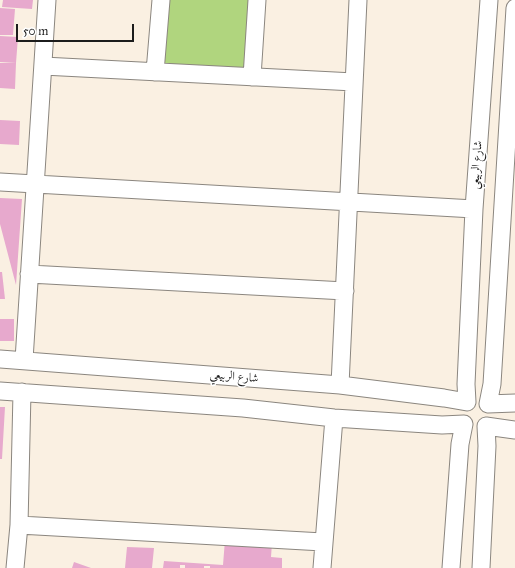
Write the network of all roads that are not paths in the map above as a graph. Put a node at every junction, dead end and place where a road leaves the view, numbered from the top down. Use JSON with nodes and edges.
{"nodes":[{"id":1,"x":47,"y":0,"type":"edge"},
{"id":2,"x":161,"y":0,"type":"edge"},
{"id":3,"x":257,"y":0,"type":"edge"},
{"id":4,"x":358,"y":0,"type":"edge"},
{"id":5,"x":489,"y":0,"type":"edge"},
{"id":6,"x":494,"y":0,"type":"edge"},
{"id":7,"x":510,"y":0,"type":"edge"},
{"id":8,"x":515,"y":8,"type":"edge"},
{"id":9,"x":487,"y":28,"type":"junction"},
{"id":10,"x":514,"y":33,"type":"junction"},
{"id":11,"x":43,"y":66,"type":"junction"},
{"id":12,"x":155,"y":72,"type":"junction"},
{"id":13,"x":252,"y":76,"type":"junction"},
{"id":14,"x":354,"y":82,"type":"junction"},
{"id":15,"x":0,"y":182,"type":"edge"},
{"id":16,"x":35,"y":184,"type":"junction"},
{"id":17,"x":349,"y":202,"type":"junction"},
{"id":18,"x":474,"y":209,"type":"junction"},
{"id":19,"x":509,"y":209,"type":"edge"},
{"id":20,"x":29,"y":274,"type":"junction"},
{"id":21,"x":345,"y":291,"type":"junction"},
{"id":22,"x":0,"y":359,"type":"edge"},
{"id":23,"x":24,"y":360,"type":"junction"},
{"id":24,"x":466,"y":384,"type":"junction"},
{"id":25,"x":492,"y":384,"type":"junction"},
{"id":26,"x":340,"y":385,"type":"junction"},
{"id":27,"x":0,"y":391,"type":"edge"},
{"id":28,"x":22,"y":392,"type":"junction"},
{"id":29,"x":444,"y":398,"type":"junction"},
{"id":30,"x":466,"y":402,"type":"junction"},
{"id":31,"x":513,"y":403,"type":"edge"},
{"id":32,"x":488,"y":404,"type":"junction"},
{"id":33,"x":334,"y":418,"type":"junction"},
{"id":34,"x":464,"y":424,"type":"junction"},
{"id":35,"x":442,"y":425,"type":"junction"},
{"id":36,"x":486,"y":426,"type":"junction"},
{"id":37,"x":512,"y":429,"type":"edge"},
{"id":38,"x":460,"y":444,"type":"junction"},
{"id":39,"x":487,"y":446,"type":"junction"},
{"id":40,"x":19,"y":525,"type":"junction"},
{"id":41,"x":323,"y":542,"type":"junction"},
{"id":42,"x":15,"y":568,"type":"edge"},
{"id":43,"x":322,"y":568,"type":"edge"},
{"id":44,"x":451,"y":568,"type":"edge"},
{"id":45,"x":481,"y":568,"type":"edge"}],
"edges":[{"from":1,"to":11,"type":"street"},
{"from":2,"to":12,"type":"street"},
{"from":3,"to":13,"type":"street"},
{"from":4,"to":14,"type":"street"},
{"from":5,"to":9,"type":"street","name":"شارع الربيعي"},
{"from":6,"to":7,"type":"street"},
{"from":8,"to":10,"type":"street"},
{"from":9,"to":10,"type":"street"},
{"from":9,"to":18,"type":"street","name":"شارع الربيعي"},
{"from":10,"to":19,"type":"street"},
{"from":11,"to":12,"type":"street"},
{"from":11,"to":16,"type":"street"},
{"from":12,"to":13,"type":"street"},
{"from":13,"to":14,"type":"street"},
{"from":14,"to":17,"type":"street"},
{"from":15,"to":16,"type":"street"},
{"from":16,"to":17,"type":"street"},
{"from":16,"to":20,"type":"street"},
{"from":17,"to":18,"type":"street"},
{"from":17,"to":21,"type":"street"},
{"from":18,"to":24,"type":"street","name":"شارع الربيعي"},
{"from":19,"to":25,"type":"street"},
{"from":20,"to":21,"type":"street"},
{"from":20,"to":23,"type":"street"},
{"from":21,"to":26,"type":"street"},
{"from":22,"to":23,"type":"street","name":"شارع الربيعي"},
{"from":23,"to":26,"type":"street","name":"شارع الربيعي"},
{"from":24,"to":25,"type":"street"},
{"from":24,"to":29,"type":"street"},
{"from":24,"to":30,"type":"street","name":"شارع الربيعي"},
{"from":25,"to":31,"type":"street"},
{"from":25,"to":32,"type":"street"},
{"from":26,"to":29,"type":"street","name":"شارع الربيعي"},
{"from":27,"to":28,"type":"street"},
{"from":28,"to":33,"type":"street"},
{"from":28,"to":40,"type":"street"},
{"from":29,"to":30,"type":"street","name":"شارع الربيعي"},
{"from":29,"to":35,"type":"street"},
{"from":30,"to":32,"type":"street","name":"شارع الربيعي"},
{"from":30,"to":34,"type":"street","name":"شارع الربيعي"},
{"from":31,"to":32,"type":"street","name":"شارع الربيعي"},
{"from":31,"to":37,"type":"street"},
{"from":32,"to":36,"type":"street"},
{"from":33,"to":35,"type":"street"},
{"from":33,"to":41,"type":"street"},
{"from":34,"to":35,"type":"street"},
{"from":34,"to":36,"type":"street"},
{"from":34,"to":38,"type":"street","name":"شارع الربيعي"},
{"from":35,"to":38,"type":"street"},
{"from":36,"to":37,"type":"street"},
{"from":36,"to":39,"type":"street"},
{"from":37,"to":39,"type":"street"},
{"from":38,"to":39,"type":"street"},
{"from":38,"to":44,"type":"street","name":"شارع الربيعي"},
{"from":39,"to":45,"type":"street"},
{"from":40,"to":41,"type":"street"},
{"from":40,"to":42,"type":"street"},
{"from":41,"to":43,"type":"street"}]}
